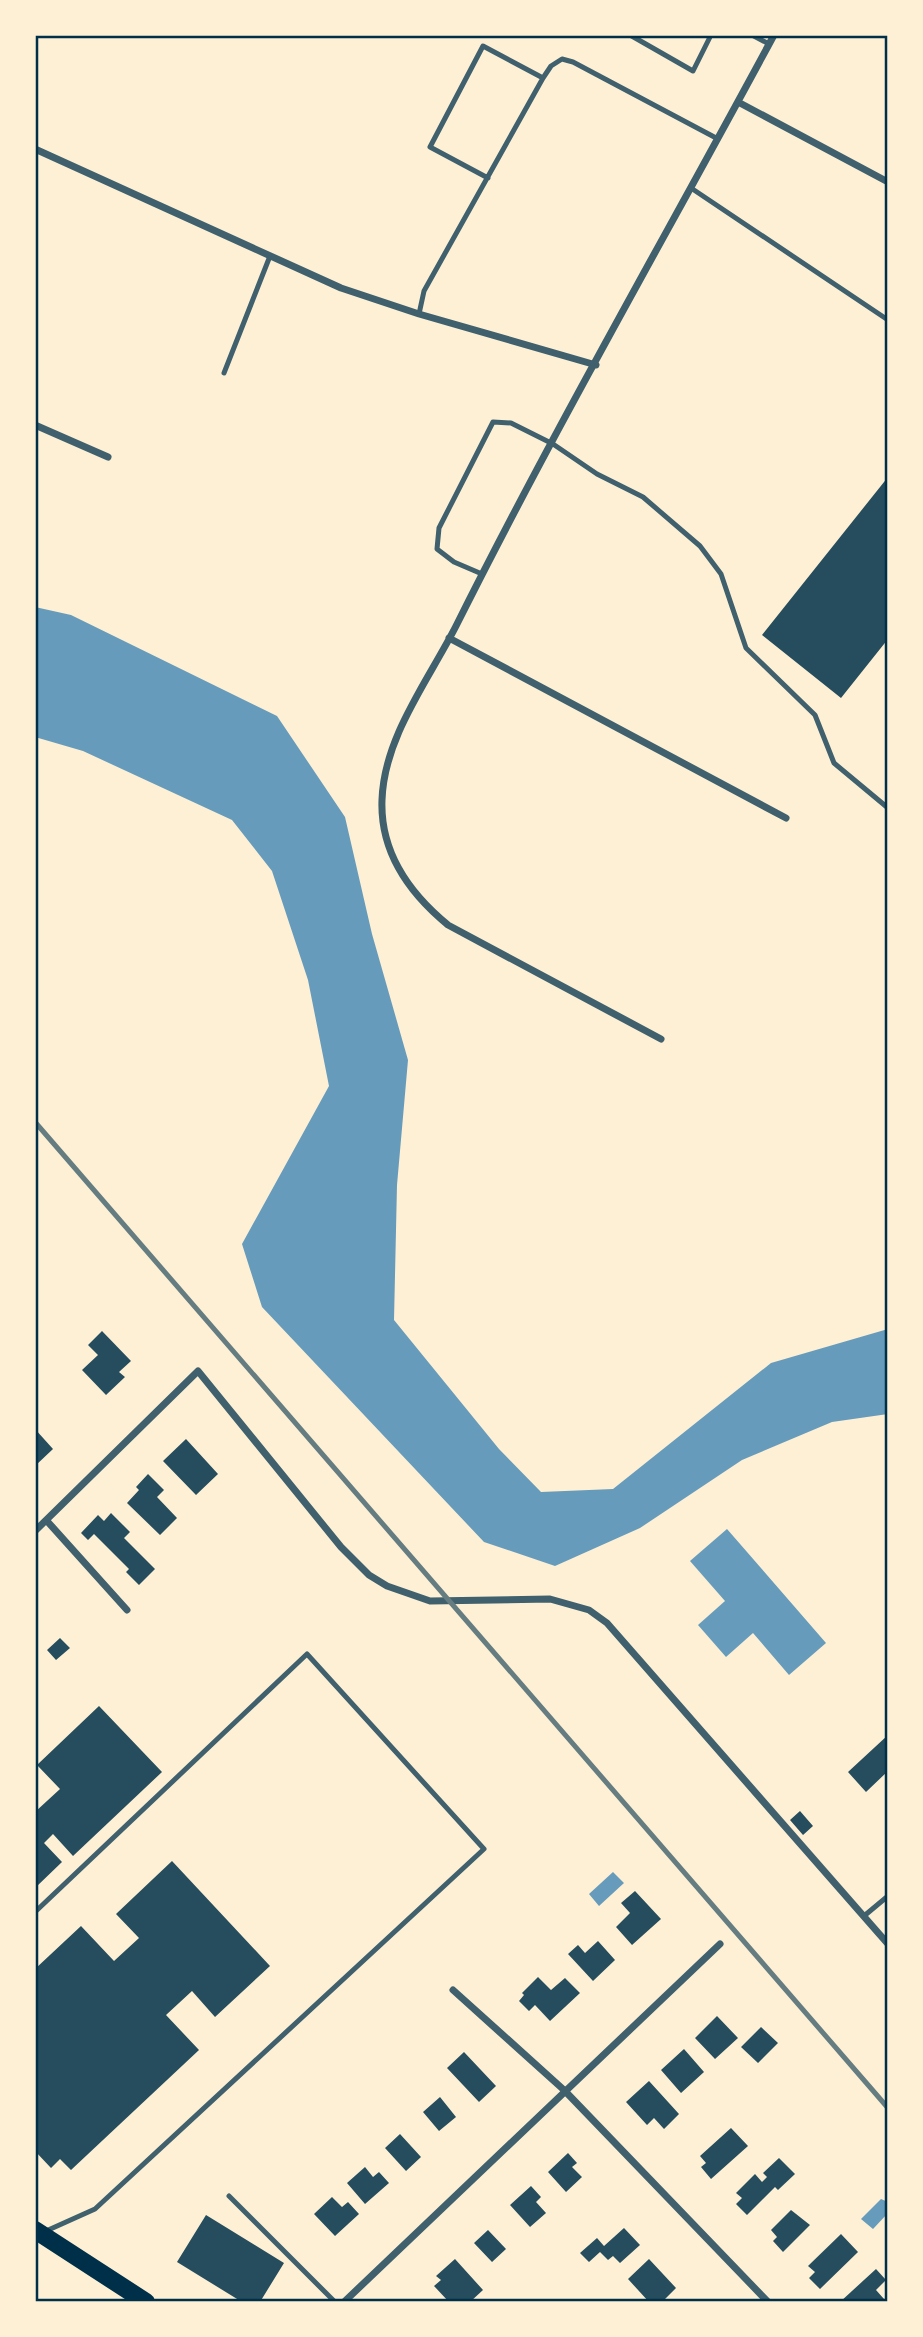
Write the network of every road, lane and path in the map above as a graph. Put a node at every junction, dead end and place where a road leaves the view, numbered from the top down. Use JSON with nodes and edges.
{"nodes":[{"id":1,"x":630,"y":35,"type":"edge"},
{"id":2,"x":712,"y":35,"type":"edge"},
{"id":3,"x":752,"y":35,"type":"edge"},
{"id":4,"x":774,"y":35,"type":"edge"},
{"id":5,"x":769,"y":44,"type":"junction"},
{"id":6,"x":543,"y":78,"type":"junction"},
{"id":7,"x":737,"y":102,"type":"junction"},
{"id":8,"x":718,"y":139,"type":"junction"},
{"id":9,"x":35,"y":149,"type":"edge"},
{"id":10,"x":488,"y":178,"type":"junction"},
{"id":11,"x":888,"y":182,"type":"edge"},
{"id":12,"x":691,"y":188,"type":"junction"},
{"id":13,"x":270,"y":256,"type":"junction"},
{"id":14,"x":419,"y":314,"type":"junction"},
{"id":15,"x":888,"y":320,"type":"edge"},
{"id":16,"x":596,"y":365,"type":"junction"},
{"id":17,"x":224,"y":373,"type":"dead end"},
{"id":18,"x":35,"y":425,"type":"edge"},
{"id":19,"x":553,"y":444,"type":"junction"},
{"id":20,"x":108,"y":457,"type":"dead end"},
{"id":21,"x":482,"y":574,"type":"junction"},
{"id":22,"x":450,"y":638,"type":"junction"},
{"id":23,"x":888,"y":808,"type":"edge"},
{"id":24,"x":786,"y":818,"type":"dead end"},
{"id":25,"x":661,"y":1039,"type":"dead end"},
{"id":26,"x":47,"y":1521,"type":"junction"},
{"id":27,"x":35,"y":1531,"type":"edge"},
{"id":28,"x":127,"y":1610,"type":"dead end"},
{"id":29,"x":888,"y":1896,"type":"edge"},
{"id":30,"x":35,"y":1912,"type":"edge"},
{"id":31,"x":863,"y":1916,"type":"junction"},
{"id":32,"x":720,"y":1944,"type":"dead end"},
{"id":33,"x":888,"y":1944,"type":"edge"},
{"id":34,"x":453,"y":1990,"type":"dead end"},
{"id":35,"x":564,"y":2090,"type":"junction"},
{"id":36,"x":229,"y":2196,"type":"dead end"},
{"id":37,"x":37,"y":2234,"type":"edge"},
{"id":38,"x":146,"y":2302,"type":"edge"},
{"id":39,"x":335,"y":2302,"type":"edge"},
{"id":40,"x":344,"y":2302,"type":"edge"},
{"id":41,"x":768,"y":2302,"type":"edge"}],
"edges":[{"from":1,"to":2,"type":"lane"},
{"from":3,"to":5,"type":"lane"},
{"from":4,"to":5,"type":"street"},
{"from":5,"to":7,"type":"street"},
{"from":6,"to":8,"type":"lane"},
{"from":6,"to":10,"type":"lane"},
{"from":6,"to":10,"type":"lane"},
{"from":7,"to":8,"type":"street"},
{"from":7,"to":11,"type":"street"},
{"from":8,"to":12,"type":"street"},
{"from":9,"to":13,"type":"street"},
{"from":10,"to":14,"type":"lane"},
{"from":12,"to":15,"type":"lane"},
{"from":12,"to":16,"type":"street"},
{"from":13,"to":14,"type":"street"},
{"from":13,"to":17,"type":"lane"},
{"from":14,"to":16,"type":"street"},
{"from":16,"to":19,"type":"street"},
{"from":18,"to":20,"type":"street"},
{"from":19,"to":21,"type":"street"},
{"from":19,"to":21,"type":"lane"},
{"from":19,"to":23,"type":"lane"},
{"from":21,"to":22,"type":"street"},
{"from":22,"to":24,"type":"street"},
{"from":22,"to":25,"type":"street"},
{"from":26,"to":27,"type":"street"},
{"from":26,"to":28,"type":"street"},
{"from":26,"to":31,"type":"street"},
{"from":29,"to":31,"type":"lane"},
{"from":30,"to":37,"type":"lane"},
{"from":31,"to":33,"type":"street"},
{"from":32,"to":35,"type":"street"},
{"from":34,"to":35,"type":"street"},
{"from":35,"to":40,"type":"street"},
{"from":35,"to":41,"type":"street"},
{"from":36,"to":39,"type":"lane"},
{"from":37,"to":38,"type":"main road"}]}
